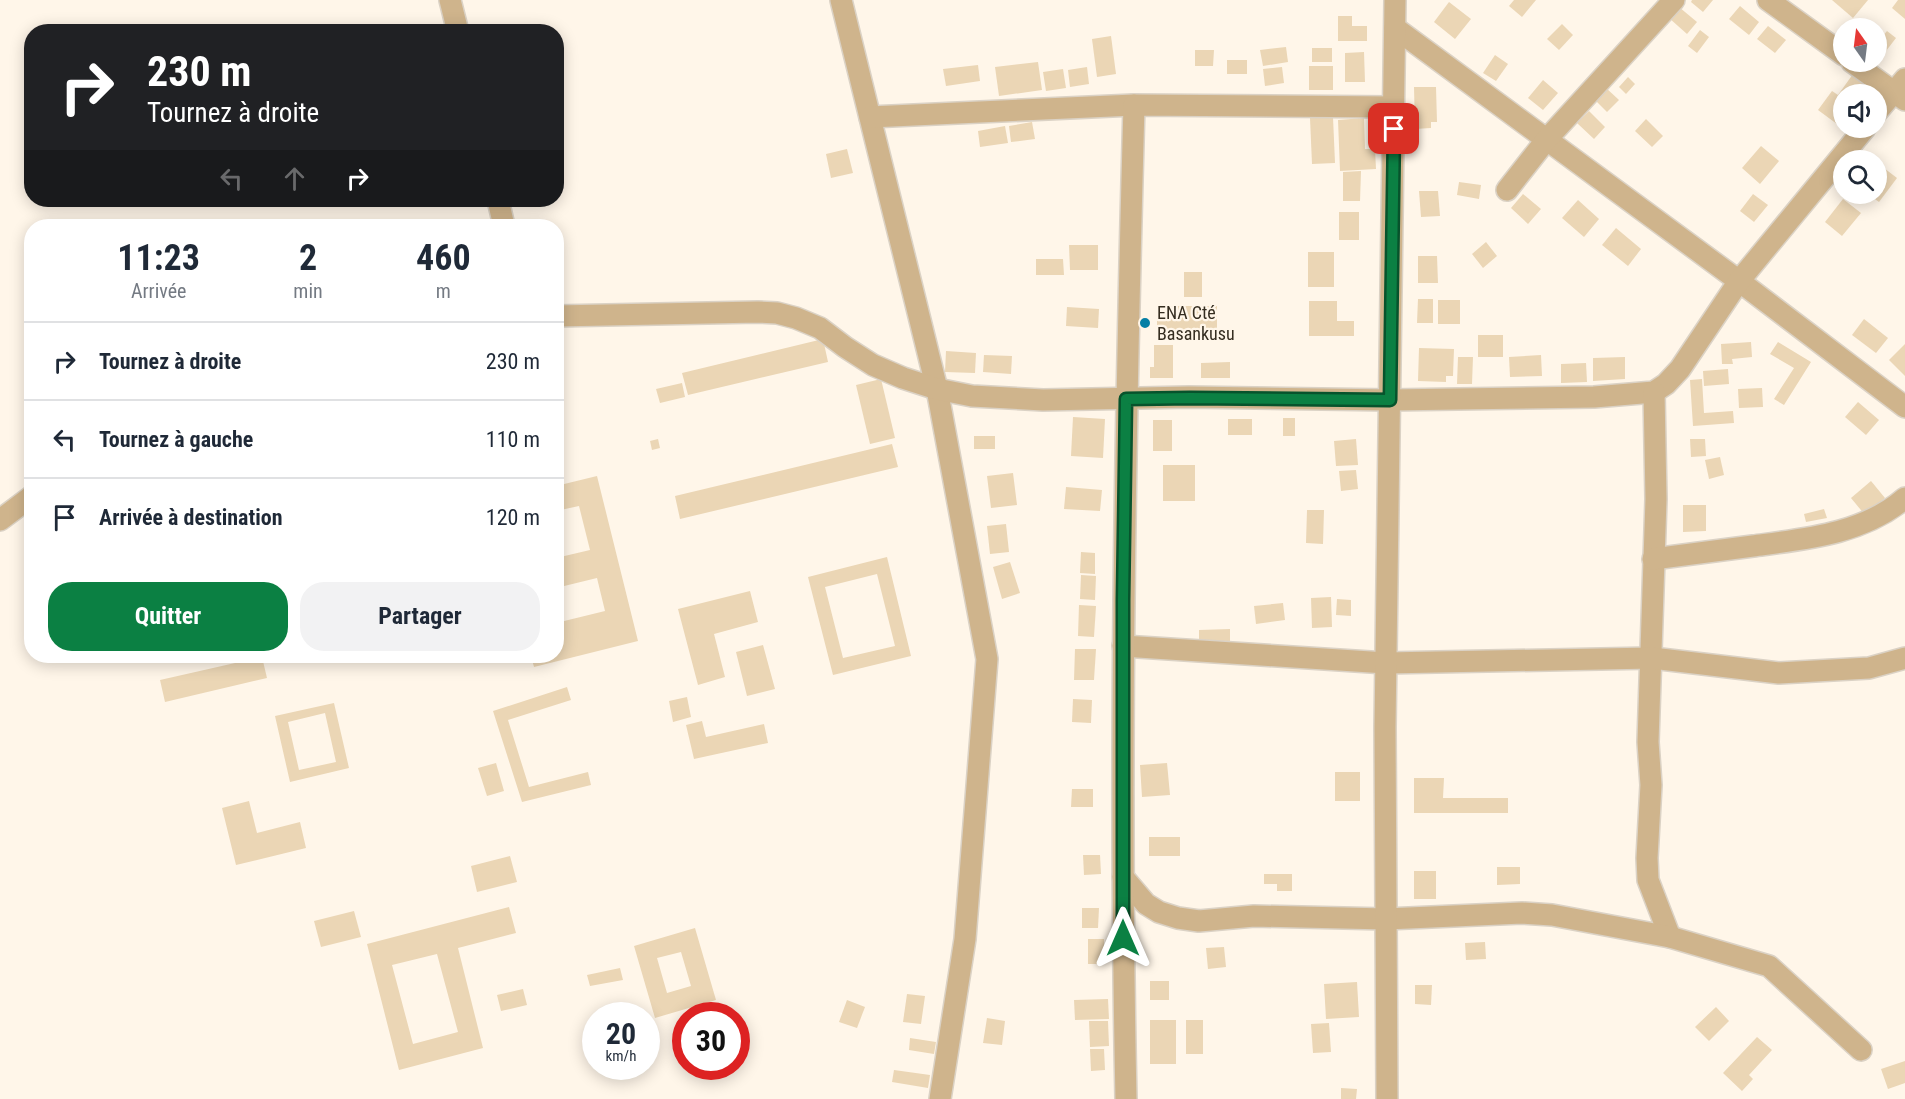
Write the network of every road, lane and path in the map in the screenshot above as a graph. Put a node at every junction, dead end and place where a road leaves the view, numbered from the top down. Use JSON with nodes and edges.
{"nodes":[{"id":1,"x":450,"y":0,"type":"edge"},
{"id":2,"x":841,"y":0,"type":"edge"},
{"id":3,"x":1395,"y":0,"type":"edge"},
{"id":4,"x":1674,"y":0,"type":"edge"},
{"id":5,"x":1768,"y":0,"type":"edge"},
{"id":6,"x":456,"y":24,"type":"edge"},
{"id":7,"x":1395,"y":28,"type":"junction"},
{"id":8,"x":1833,"y":47,"type":"edge"},
{"id":9,"x":1870,"y":72,"type":"edge"},
{"id":10,"x":1901,"y":90,"type":"edge"},
{"id":11,"x":1887,"y":103,"type":"edge"},
{"id":12,"x":1134,"y":105,"type":"junction"},
{"id":13,"x":1394,"y":107,"type":"junction"},
{"id":14,"x":870,"y":117,"type":"junction"},
{"id":15,"x":1857,"y":138,"type":"edge"},
{"id":16,"x":1546,"y":139,"type":"junction"},
{"id":17,"x":1507,"y":190,"type":"dead end"},
{"id":18,"x":1739,"y":281,"type":"junction"},
{"id":19,"x":564,"y":316,"type":"edge"},
{"id":20,"x":937,"y":390,"type":"junction"},
{"id":21,"x":1654,"y":392,"type":"junction"},
{"id":22,"x":1126,"y":399,"type":"junction"},
{"id":23,"x":1390,"y":400,"type":"junction"},
{"id":24,"x":1905,"y":407,"type":"edge"},
{"id":25,"x":1905,"y":498,"type":"edge"},
{"id":26,"x":24,"y":502,"type":"edge"},
{"id":27,"x":0,"y":520,"type":"edge"},
{"id":28,"x":1653,"y":559,"type":"junction"},
{"id":29,"x":1123,"y":646,"type":"junction"},
{"id":30,"x":1652,"y":658,"type":"junction"},
{"id":31,"x":1905,"y":658,"type":"edge"},
{"id":32,"x":1386,"y":663,"type":"junction"},
{"id":33,"x":1123,"y":877,"type":"junction"},
{"id":34,"x":1386,"y":919,"type":"junction"},
{"id":35,"x":1670,"y":937,"type":"junction"},
{"id":36,"x":1861,"y":1050,"type":"dead end"},
{"id":37,"x":940,"y":1099,"type":"edge"},
{"id":38,"x":1126,"y":1099,"type":"edge"},
{"id":39,"x":1387,"y":1099,"type":"edge"}],
"edges":[{"from":1,"to":6,"type":"street"},
{"from":2,"to":14,"type":"street"},
{"from":3,"to":7,"type":"street"},
{"from":4,"to":16,"type":"street"},
{"from":5,"to":8,"type":"street"},
{"from":7,"to":13,"type":"street"},
{"from":7,"to":16,"type":"street"},
{"from":9,"to":10,"type":"street"},
{"from":10,"to":11,"type":"street"},
{"from":12,"to":13,"type":"street"},
{"from":12,"to":14,"type":"street"},
{"from":12,"to":22,"type":"street"},
{"from":13,"to":23,"type":"street"},
{"from":14,"to":20,"type":"street"},
{"from":15,"to":18,"type":"street"},
{"from":16,"to":17,"type":"street"},
{"from":16,"to":18,"type":"street"},
{"from":18,"to":21,"type":"street"},
{"from":18,"to":24,"type":"street"},
{"from":19,"to":20,"type":"street"},
{"from":20,"to":22,"type":"street"},
{"from":20,"to":37,"type":"street"},
{"from":21,"to":23,"type":"street"},
{"from":21,"to":28,"type":"street"},
{"from":22,"to":23,"type":"street"},
{"from":22,"to":29,"type":"street"},
{"from":23,"to":32,"type":"street"},
{"from":25,"to":28,"type":"street"},
{"from":26,"to":27,"type":"street"},
{"from":28,"to":30,"type":"street"},
{"from":29,"to":32,"type":"street"},
{"from":29,"to":33,"type":"street"},
{"from":30,"to":31,"type":"street"},
{"from":30,"to":32,"type":"street"},
{"from":30,"to":35,"type":"street"},
{"from":32,"to":34,"type":"street"},
{"from":33,"to":34,"type":"street"},
{"from":33,"to":38,"type":"street"},
{"from":34,"to":35,"type":"street"},
{"from":34,"to":39,"type":"street"},
{"from":35,"to":36,"type":"street"}]}
